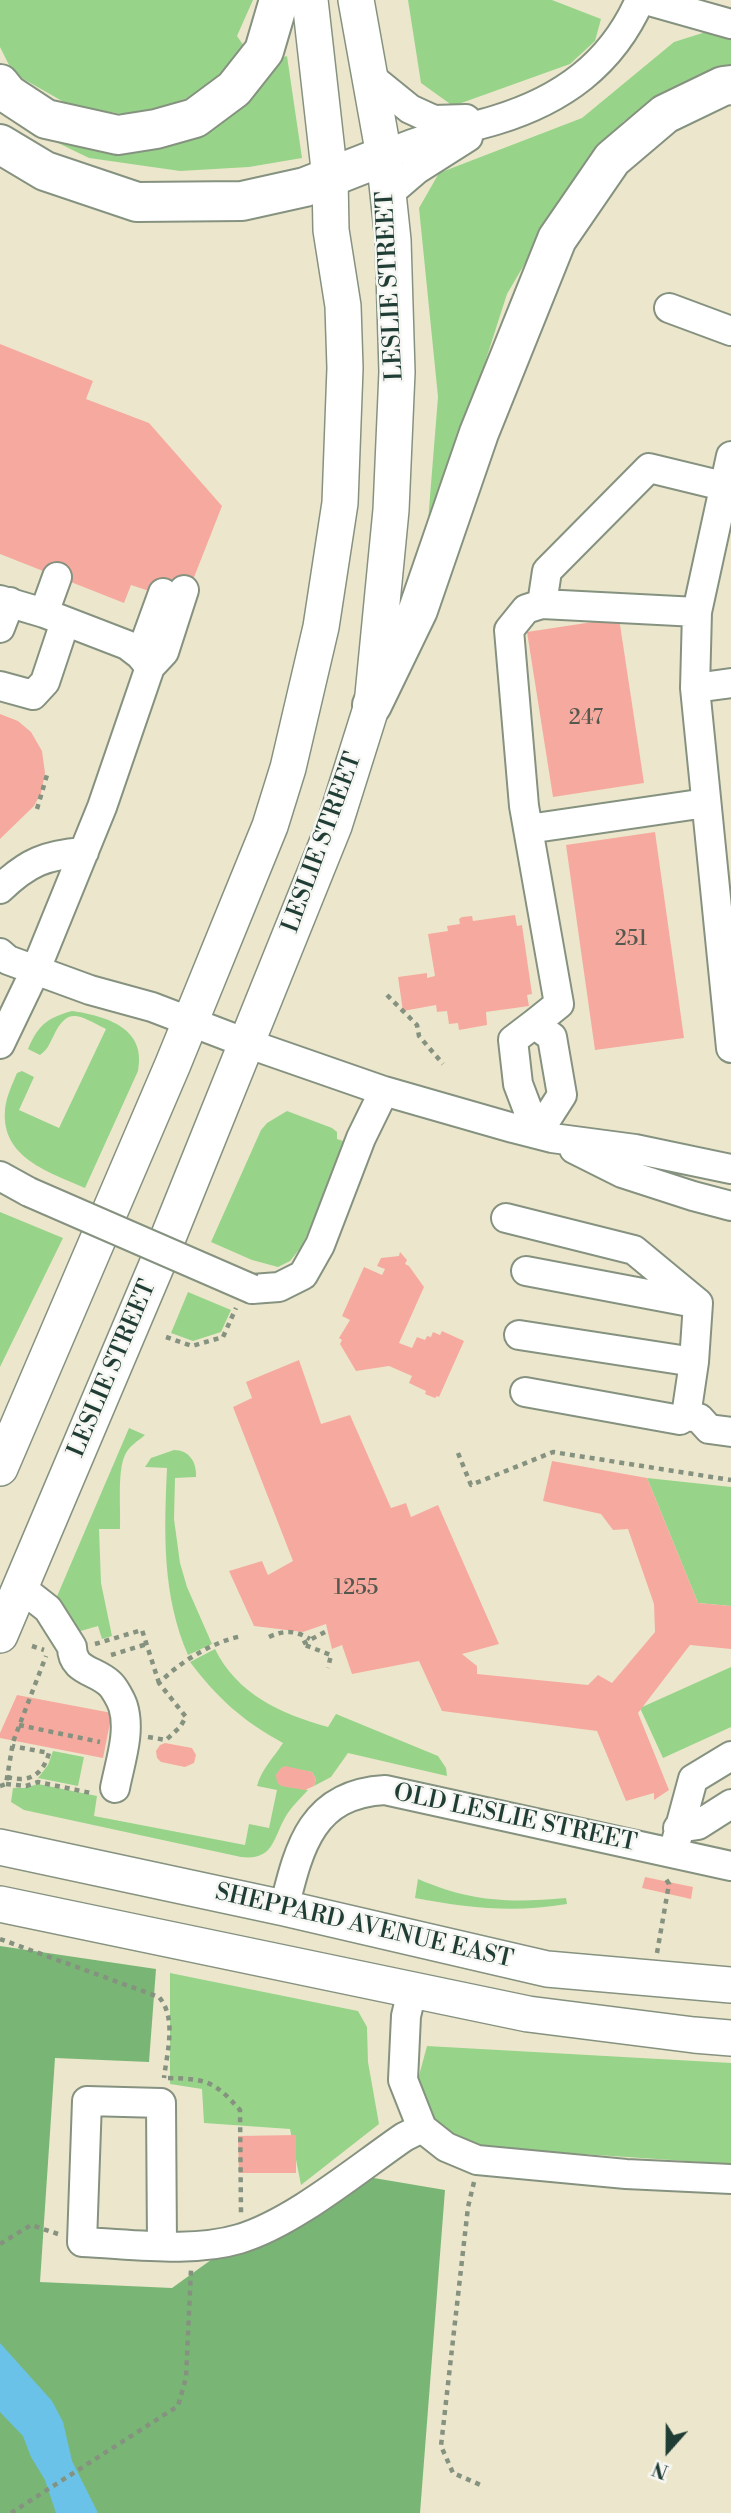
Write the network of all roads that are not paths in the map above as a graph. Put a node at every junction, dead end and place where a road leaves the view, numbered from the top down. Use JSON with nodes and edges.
{"nodes":[{"id":1,"x":279,"y":0,"type":"edge"},
{"id":2,"x":310,"y":0,"type":"edge"},
{"id":3,"x":356,"y":0,"type":"edge"},
{"id":4,"x":640,"y":0,"type":"edge"},
{"id":5,"x":646,"y":0,"type":"edge"},
{"id":6,"x":731,"y":24,"type":"edge"},
{"id":7,"x":368,"y":75,"type":"junction"},
{"id":8,"x":0,"y":84,"type":"edge"},
{"id":9,"x":731,"y":85,"type":"edge"},
{"id":10,"x":501,"y":118,"type":"junction"},
{"id":11,"x":0,"y":144,"type":"edge"},
{"id":12,"x":384,"y":156,"type":"junction"},
{"id":13,"x":330,"y":178,"type":"junction"},
{"id":14,"x":388,"y":194,"type":"junction"},
{"id":15,"x":669,"y":308,"type":"dead end"},
{"id":16,"x":731,"y":331,"type":"edge"},
{"id":17,"x":731,"y":456,"type":"edge"},
{"id":18,"x":727,"y":488,"type":"edge"},
{"id":19,"x":57,"y":576,"type":"dead end"},
{"id":20,"x":173,"y":592,"type":"dead end"},
{"id":21,"x":5,"y":601,"type":"edge"},
{"id":22,"x":542,"y":604,"type":"junction"},
{"id":23,"x":696,"y":612,"type":"junction"},
{"id":24,"x":54,"y":617,"type":"junction"},
{"id":25,"x":0,"y":628,"type":"edge"},
{"id":26,"x":150,"y":667,"type":"junction"},
{"id":27,"x":731,"y":683,"type":"edge"},
{"id":28,"x":0,"y":686,"type":"edge"},
{"id":29,"x":695,"y":688,"type":"junction"},
{"id":30,"x":372,"y":705,"type":"junction"},
{"id":31,"x":706,"y":803,"type":"junction"},
{"id":32,"x":528,"y":829,"type":"junction"},
{"id":33,"x":83,"y":852,"type":"junction"},
{"id":34,"x":0,"y":889,"type":"edge"},
{"id":35,"x":0,"y":953,"type":"edge"},
{"id":36,"x":36,"y":969,"type":"junction"},
{"id":37,"x":190,"y":1021,"type":"junction"},
{"id":38,"x":534,"y":1024,"type":"junction"},
{"id":39,"x":730,"y":1037,"type":"edge"},
{"id":40,"x":246,"y":1043,"type":"junction"},
{"id":41,"x":0,"y":1044,"type":"edge"},
{"id":42,"x":384,"y":1091,"type":"junction"},
{"id":43,"x":544,"y":1136,"type":"junction"},
{"id":44,"x":731,"y":1170,"type":"edge"},
{"id":45,"x":0,"y":1176,"type":"edge"},
{"id":46,"x":731,"y":1206,"type":"edge"},
{"id":47,"x":506,"y":1218,"type":"dead end"},
{"id":48,"x":526,"y":1271,"type":"dead end"},
{"id":49,"x":698,"y":1303,"type":"junction"},
{"id":50,"x":519,"y":1335,"type":"dead end"},
{"id":51,"x":694,"y":1362,"type":"junction"},
{"id":52,"x":525,"y":1392,"type":"dead end"},
{"id":53,"x":731,"y":1416,"type":"edge"},
{"id":54,"x":693,"y":1417,"type":"junction"},
{"id":55,"x":731,"y":1432,"type":"edge"},
{"id":56,"x":0,"y":1468,"type":"edge"},
{"id":57,"x":20,"y":1587,"type":"junction"},
{"id":58,"x":16,"y":1640,"type":"edge"},
{"id":59,"x":731,"y":1756,"type":"edge"},
{"id":60,"x":116,"y":1788,"type":"road end"},
{"id":61,"x":731,"y":1804,"type":"edge"},
{"id":62,"x":675,"y":1840,"type":"junction"},
{"id":63,"x":0,"y":1847,"type":"edge"},
{"id":64,"x":731,"y":1866,"type":"edge"},
{"id":65,"x":0,"y":1903,"type":"edge"},
{"id":66,"x":284,"y":1908,"type":"junction"},
{"id":67,"x":731,"y":1985,"type":"edge"},
{"id":68,"x":412,"y":1991,"type":"junction"},
{"id":69,"x":731,"y":2038,"type":"edge"},
{"id":70,"x":422,"y":2128,"type":"junction"},
{"id":71,"x":731,"y":2179,"type":"edge"},
{"id":72,"x":162,"y":2246,"type":"junction"}],
"edges":[{"from":1,"to":8,"type":"highway"},
{"from":2,"to":13,"type":"main road","name":"LESLIE STREET"},
{"from":3,"to":7,"type":"main road","name":"LESLIE STREET"},
{"from":4,"to":10,"type":"street"},
{"from":5,"to":6,"type":"street"},
{"from":7,"to":10,"type":"street"},
{"from":7,"to":12,"type":"main road","name":"LESLIE STREET"},
{"from":9,"to":30,"type":"highway"},
{"from":10,"to":12,"type":"street"},
{"from":10,"to":14,"type":"street"},
{"from":11,"to":13,"type":"highway"},
{"from":12,"to":13,"type":"highway"},
{"from":12,"to":14,"type":"main road","name":"LESLIE STREET"},
{"from":13,"to":37,"type":"main road","name":"LESLIE STREET"},
{"from":14,"to":30,"type":"main road","name":"LESLIE STREET"},
{"from":15,"to":16,"type":"street"},
{"from":17,"to":18,"type":"street"},
{"from":18,"to":22,"type":"street"},
{"from":18,"to":23,"type":"street"},
{"from":19,"to":24,"type":"street"},
{"from":20,"to":26,"type":"street"},
{"from":21,"to":24,"type":"street"},
{"from":21,"to":25,"type":"street"},
{"from":22,"to":23,"type":"street"},
{"from":22,"to":32,"type":"street"},
{"from":23,"to":29,"type":"street"},
{"from":24,"to":26,"type":"street"},
{"from":24,"to":28,"type":"street"},
{"from":26,"to":33,"type":"street"},
{"from":27,"to":29,"type":"street"},
{"from":29,"to":31,"type":"street"},
{"from":30,"to":40,"type":"main road","name":"LESLIE STREET"},
{"from":31,"to":32,"type":"street"},
{"from":31,"to":39,"type":"street"},
{"from":32,"to":38,"type":"street"},
{"from":33,"to":34,"type":"street"},
{"from":33,"to":36,"type":"street"},
{"from":35,"to":36,"type":"street"},
{"from":36,"to":37,"type":"street"},
{"from":36,"to":41,"type":"street"},
{"from":37,"to":40,"type":"street"},
{"from":37,"to":56,"type":"main road","name":"LESLIE STREET"},
{"from":38,"to":43,"type":"street"},
{"from":38,"to":43,"type":"street"},
{"from":40,"to":42,"type":"street"},
{"from":40,"to":57,"type":"main road","name":"LESLIE STREET"},
{"from":42,"to":43,"type":"street"},
{"from":42,"to":45,"type":"street","bridge":true},
{"from":43,"to":44,"type":"street"},
{"from":43,"to":46,"type":"street"},
{"from":47,"to":49,"type":"street"},
{"from":48,"to":49,"type":"street"},
{"from":49,"to":51,"type":"street"},
{"from":50,"to":51,"type":"street"},
{"from":51,"to":54,"type":"street"},
{"from":52,"to":54,"type":"street"},
{"from":53,"to":54,"type":"street"},
{"from":54,"to":55,"type":"street"},
{"from":57,"to":58,"type":"main road","name":"LESLIE STREET"},
{"from":57,"to":60,"type":"street"},
{"from":59,"to":62,"type":"street"},
{"from":61,"to":62,"type":"street"},
{"from":62,"to":64,"type":"street","name":"OLD LESLIE STREET"},
{"from":62,"to":66,"type":"street","name":"OLD LESLIE STREET"},
{"from":63,"to":66,"type":"main road","name":"SHEPPARD AVENUE EAST"},
{"from":65,"to":68,"type":"main road","name":"SHEPPARD AVENUE EAST"},
{"from":66,"to":67,"type":"main road","name":"SHEPPARD AVENUE EAST"},
{"from":68,"to":69,"type":"main road","name":"SHEPPARD AVENUE EAST"},
{"from":68,"to":70,"type":"street"},
{"from":70,"to":71,"type":"street"},
{"from":70,"to":72,"type":"street"},
{"from":72,"to":72,"type":"street"}]}
